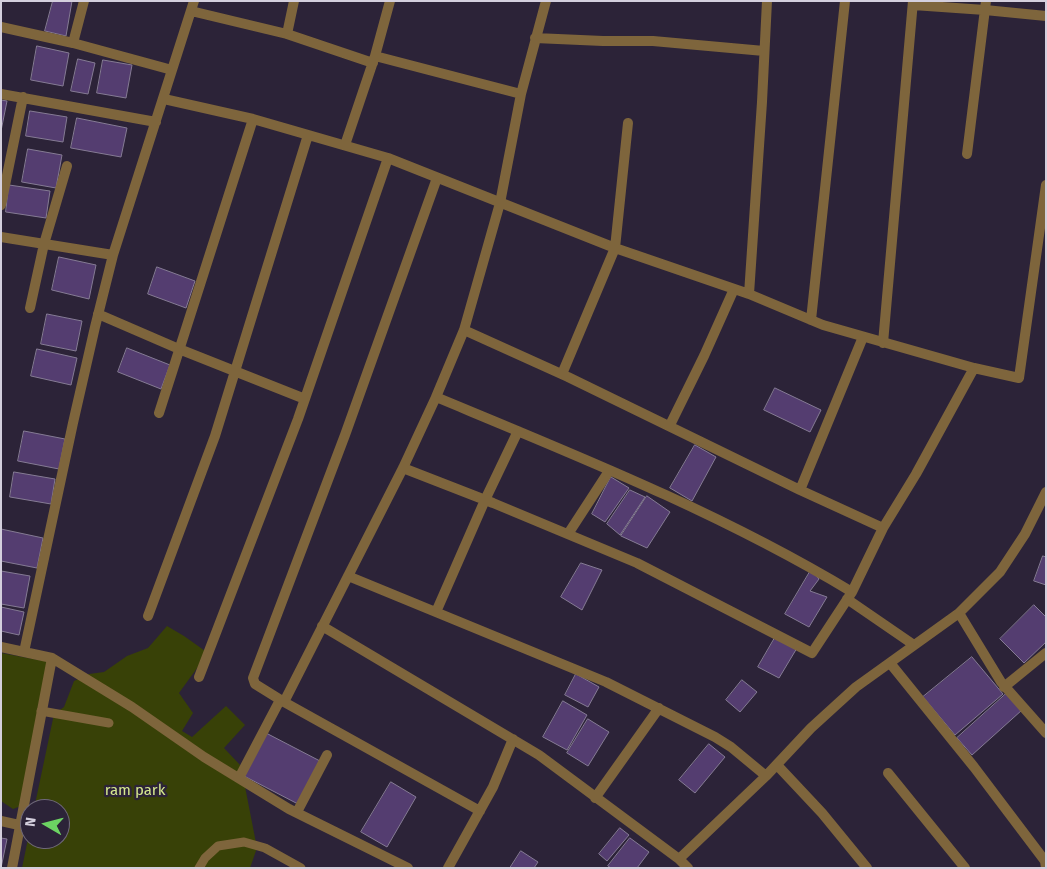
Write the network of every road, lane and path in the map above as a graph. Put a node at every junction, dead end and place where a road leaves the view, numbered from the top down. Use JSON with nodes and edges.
{"nodes":[{"id":1,"x":84,"y":1,"type":"edge"},
{"id":2,"x":294,"y":1,"type":"edge"},
{"id":3,"x":390,"y":1,"type":"edge"},
{"id":4,"x":546,"y":1,"type":"edge"},
{"id":5,"x":767,"y":1,"type":"edge"},
{"id":6,"x":844,"y":1,"type":"edge"},
{"id":7,"x":913,"y":3,"type":"edge"},
{"id":8,"x":193,"y":6,"type":"edge"},
{"id":9,"x":986,"y":6,"type":"edge"},
{"id":10,"x":1046,"y":16,"type":"edge"},
{"id":11,"x":1,"y":26,"type":"edge"},
{"id":12,"x":286,"y":34,"type":"junction"},
{"id":13,"x":535,"y":38,"type":"junction"},
{"id":14,"x":73,"y":43,"type":"junction"},
{"id":15,"x":764,"y":51,"type":"junction"},
{"id":16,"x":374,"y":60,"type":"junction"},
{"id":17,"x":172,"y":70,"type":"junction"},
{"id":18,"x":1,"y":94,"type":"edge"},
{"id":19,"x":521,"y":94,"type":"junction"},
{"id":20,"x":24,"y":97,"type":"junction"},
{"id":21,"x":164,"y":99,"type":"junction"},
{"id":22,"x":253,"y":119,"type":"junction"},
{"id":23,"x":156,"y":122,"type":"junction"},
{"id":24,"x":628,"y":123,"type":"dead end"},
{"id":25,"x":308,"y":135,"type":"junction"},
{"id":26,"x":345,"y":145,"type":"junction"},
{"id":27,"x":967,"y":154,"type":"dead end"},
{"id":28,"x":388,"y":158,"type":"junction"},
{"id":29,"x":67,"y":166,"type":"dead end"},
{"id":30,"x":437,"y":178,"type":"junction"},
{"id":31,"x":1046,"y":185,"type":"edge"},
{"id":32,"x":500,"y":203,"type":"junction"},
{"id":33,"x":1,"y":205,"type":"edge"},
{"id":34,"x":1,"y":237,"type":"edge"},
{"id":35,"x":44,"y":244,"type":"junction"},
{"id":36,"x":615,"y":248,"type":"junction"},
{"id":37,"x":113,"y":256,"type":"junction"},
{"id":38,"x":734,"y":289,"type":"junction"},
{"id":39,"x":750,"y":294,"type":"junction"},
{"id":40,"x":30,"y":308,"type":"dead end"},
{"id":41,"x":98,"y":314,"type":"junction"},
{"id":42,"x":811,"y":320,"type":"junction"},
{"id":43,"x":464,"y":330,"type":"junction"},
{"id":44,"x":863,"y":337,"type":"junction"},
{"id":45,"x":883,"y":343,"type":"junction"},
{"id":46,"x":179,"y":349,"type":"junction"},
{"id":47,"x":974,"y":368,"type":"junction"},
{"id":48,"x":235,"y":371,"type":"junction"},
{"id":49,"x":562,"y":374,"type":"junction"},
{"id":50,"x":436,"y":397,"type":"junction"},
{"id":51,"x":305,"y":399,"type":"junction"},
{"id":52,"x":159,"y":413,"type":"dead end"},
{"id":53,"x":670,"y":425,"type":"junction"},
{"id":54,"x":518,"y":431,"type":"junction"},
{"id":55,"x":403,"y":468,"type":"junction"},
{"id":56,"x":610,"y":471,"type":"junction"},
{"id":57,"x":800,"y":490,"type":"junction"},
{"id":58,"x":1046,"y":492,"type":"edge"},
{"id":59,"x":485,"y":500,"type":"junction"},
{"id":60,"x":883,"y":528,"type":"junction"},
{"id":61,"x":568,"y":534,"type":"junction"},
{"id":62,"x":348,"y":576,"type":"junction"},
{"id":63,"x":849,"y":595,"type":"junction"},
{"id":64,"x":436,"y":612,"type":"junction"},
{"id":65,"x":959,"y":613,"type":"junction"},
{"id":66,"x":148,"y":616,"type":"dead end"},
{"id":67,"x":322,"y":626,"type":"junction"},
{"id":68,"x":914,"y":645,"type":"junction"},
{"id":69,"x":1,"y":647,"type":"edge"},
{"id":70,"x":24,"y":652,"type":"junction"},
{"id":71,"x":1046,"y":653,"type":"edge"},
{"id":72,"x":52,"y":658,"type":"junction"},
{"id":73,"x":890,"y":663,"type":"junction"},
{"id":74,"x":199,"y":676,"type":"dead end"},
{"id":75,"x":1004,"y":687,"type":"junction"},
{"id":76,"x":282,"y":701,"type":"junction"},
{"id":77,"x":659,"y":708,"type":"junction"},
{"id":78,"x":41,"y":711,"type":"junction"},
{"id":79,"x":109,"y":723,"type":"dead end"},
{"id":80,"x":1046,"y":732,"type":"edge"},
{"id":81,"x":512,"y":739,"type":"junction"},
{"id":82,"x":327,"y":755,"type":"dead end"},
{"id":83,"x":777,"y":765,"type":"junction"},
{"id":84,"x":888,"y":773,"type":"dead end"},
{"id":85,"x":766,"y":776,"type":"junction"},
{"id":86,"x":239,"y":778,"type":"junction"},
{"id":87,"x":595,"y":798,"type":"junction"},
{"id":88,"x":480,"y":811,"type":"junction"},
{"id":89,"x":297,"y":812,"type":"junction"},
{"id":90,"x":1,"y":822,"type":"edge"},
{"id":91,"x":19,"y":825,"type":"junction"},
{"id":92,"x":679,"y":859,"type":"junction"},
{"id":93,"x":12,"y":868,"type":"edge"},
{"id":94,"x":199,"y":868,"type":"edge"},
{"id":95,"x":301,"y":868,"type":"edge"},
{"id":96,"x":408,"y":868,"type":"edge"},
{"id":97,"x":448,"y":868,"type":"edge"},
{"id":98,"x":688,"y":868,"type":"edge"},
{"id":99,"x":867,"y":868,"type":"edge"},
{"id":100,"x":965,"y":868,"type":"edge"},
{"id":101,"x":1046,"y":868,"type":"edge"}],
"edges":[{"from":1,"to":14,"type":"street"},
{"from":2,"to":12,"type":"street"},
{"from":3,"to":16,"type":"street"},
{"from":4,"to":13,"type":"street"},
{"from":5,"to":15,"type":"street"},
{"from":6,"to":42,"type":"street"},
{"from":7,"to":9,"type":"street"},
{"from":7,"to":45,"type":"street"},
{"from":8,"to":12,"type":"street"},
{"from":8,"to":17,"type":"street"},
{"from":9,"to":10,"type":"street"},
{"from":9,"to":27,"type":"street"},
{"from":11,"to":14,"type":"street"},
{"from":12,"to":16,"type":"street"},
{"from":13,"to":15,"type":"street"},
{"from":13,"to":19,"type":"street"},
{"from":14,"to":17,"type":"street"},
{"from":15,"to":39,"type":"street"},
{"from":16,"to":19,"type":"street"},
{"from":16,"to":26,"type":"street"},
{"from":17,"to":21,"type":"street"},
{"from":18,"to":20,"type":"street"},
{"from":19,"to":32,"type":"street"},
{"from":20,"to":23,"type":"street"},
{"from":20,"to":33,"type":"street"},
{"from":21,"to":22,"type":"street"},
{"from":21,"to":23,"type":"street"},
{"from":22,"to":25,"type":"street"},
{"from":22,"to":46,"type":"street"},
{"from":23,"to":37,"type":"street"},
{"from":24,"to":36,"type":"street"},
{"from":25,"to":26,"type":"street"},
{"from":25,"to":48,"type":"street"},
{"from":26,"to":28,"type":"street"},
{"from":28,"to":30,"type":"street"},
{"from":28,"to":51,"type":"street"},
{"from":29,"to":35,"type":"street"},
{"from":30,"to":32,"type":"street"},
{"from":30,"to":76,"type":"street"},
{"from":31,"to":47,"type":"street"},
{"from":32,"to":36,"type":"street"},
{"from":32,"to":43,"type":"street"},
{"from":34,"to":35,"type":"street"},
{"from":35,"to":37,"type":"street"},
{"from":35,"to":40,"type":"street"},
{"from":36,"to":38,"type":"street"},
{"from":36,"to":49,"type":"street"},
{"from":37,"to":41,"type":"street"},
{"from":38,"to":39,"type":"street"},
{"from":38,"to":53,"type":"street"},
{"from":39,"to":42,"type":"street"},
{"from":41,"to":46,"type":"street"},
{"from":41,"to":70,"type":"street"},
{"from":42,"to":44,"type":"street"},
{"from":43,"to":49,"type":"street"},
{"from":43,"to":50,"type":"street"},
{"from":44,"to":45,"type":"street"},
{"from":44,"to":57,"type":"street"},
{"from":45,"to":47,"type":"street"},
{"from":46,"to":48,"type":"street"},
{"from":46,"to":52,"type":"street"},
{"from":47,"to":60,"type":"street"},
{"from":48,"to":51,"type":"street"},
{"from":48,"to":66,"type":"street"},
{"from":49,"to":53,"type":"street"},
{"from":50,"to":54,"type":"street"},
{"from":50,"to":55,"type":"street"},
{"from":51,"to":74,"type":"street"},
{"from":53,"to":57,"type":"street"},
{"from":54,"to":56,"type":"street"},
{"from":54,"to":59,"type":"street"},
{"from":55,"to":59,"type":"street"},
{"from":55,"to":62,"type":"street"},
{"from":56,"to":61,"type":"street"},
{"from":56,"to":63,"type":"street"},
{"from":57,"to":60,"type":"street"},
{"from":58,"to":65,"type":"street"},
{"from":59,"to":61,"type":"street"},
{"from":59,"to":64,"type":"street"},
{"from":60,"to":63,"type":"street"},
{"from":61,"to":63,"type":"street"},
{"from":62,"to":64,"type":"street"},
{"from":62,"to":67,"type":"street"},
{"from":63,"to":68,"type":"street"},
{"from":64,"to":77,"type":"street"},
{"from":65,"to":68,"type":"street"},
{"from":65,"to":75,"type":"street"},
{"from":67,"to":76,"type":"street"},
{"from":67,"to":81,"type":"street"},
{"from":68,"to":73,"type":"street"},
{"from":69,"to":70,"type":"street"},
{"from":70,"to":72,"type":"street"},
{"from":71,"to":75,"type":"street"},
{"from":72,"to":78,"type":"street"},
{"from":72,"to":86,"type":"street"},
{"from":73,"to":83,"type":"street"},
{"from":73,"to":101,"type":"street"},
{"from":75,"to":80,"type":"street"},
{"from":76,"to":86,"type":"street"},
{"from":76,"to":88,"type":"street"},
{"from":77,"to":85,"type":"street"},
{"from":77,"to":87,"type":"street"},
{"from":78,"to":79,"type":"lane"},
{"from":78,"to":91,"type":"street"},
{"from":81,"to":87,"type":"street"},
{"from":81,"to":88,"type":"street"},
{"from":82,"to":89,"type":"street"},
{"from":83,"to":85,"type":"street"},
{"from":83,"to":99,"type":"street"},
{"from":84,"to":100,"type":"street"},
{"from":85,"to":92,"type":"street"},
{"from":86,"to":89,"type":"street"},
{"from":87,"to":92,"type":"street"},
{"from":88,"to":97,"type":"street"},
{"from":89,"to":96,"type":"street"},
{"from":90,"to":91,"type":"street"},
{"from":91,"to":93,"type":"street"},
{"from":92,"to":98,"type":"street"},
{"from":94,"to":95,"type":"lane"}]}
